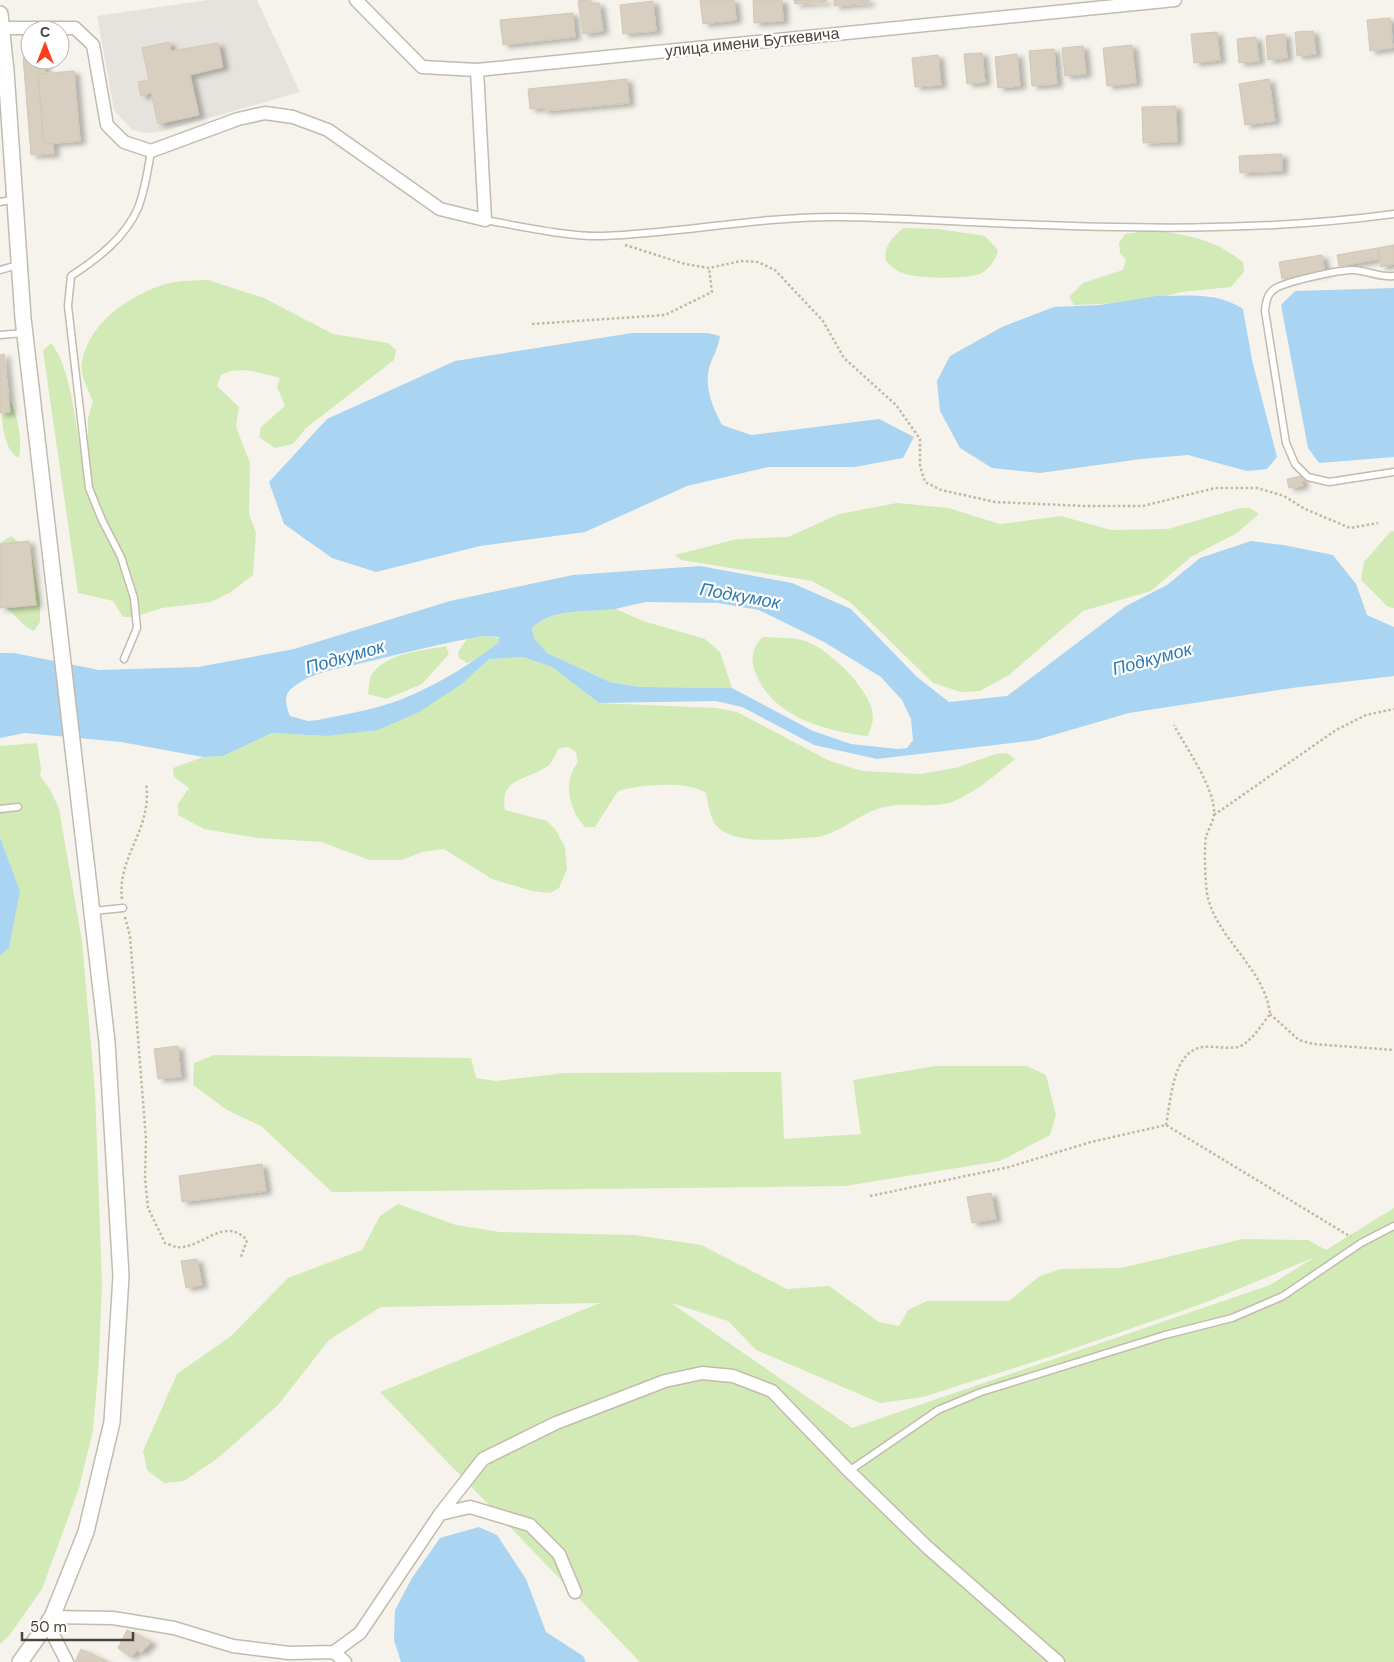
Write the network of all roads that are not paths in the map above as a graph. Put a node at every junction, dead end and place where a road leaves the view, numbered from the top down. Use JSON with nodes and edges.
{"nodes":[{"id":1,"x":356,"y":0,"type":"edge"},
{"id":2,"x":1175,"y":0,"type":"edge"},
{"id":3,"x":1,"y":23,"type":"edge"},
{"id":4,"x":477,"y":70,"type":"junction"},
{"id":5,"x":5,"y":139,"type":"edge"},
{"id":6,"x":151,"y":151,"type":"junction"},
{"id":7,"x":8,"y":200,"type":"edge"},
{"id":8,"x":1394,"y":214,"type":"edge"},
{"id":9,"x":485,"y":220,"type":"junction"},
{"id":10,"x":20,"y":265,"type":"junction"},
{"id":11,"x":0,"y":270,"type":"edge"},
{"id":12,"x":1394,"y":276,"type":"edge"},
{"id":13,"x":25,"y":332,"type":"junction"},
{"id":14,"x":0,"y":335,"type":"edge"},
{"id":15,"x":1394,"y":472,"type":"edge"},
{"id":16,"x":124,"y":659,"type":"dead end"},
{"id":17,"x":18,"y":807,"type":"dead end"},
{"id":18,"x":0,"y":809,"type":"edge"},
{"id":19,"x":123,"y":908,"type":"road end"},
{"id":20,"x":92,"y":911,"type":"junction"},
{"id":21,"x":1394,"y":1226,"type":"edge"},
{"id":22,"x":849,"y":1471,"type":"junction"},
{"id":23,"x":440,"y":1514,"type":"junction"},
{"id":24,"x":575,"y":1592,"type":"dead end"},
{"id":25,"x":49,"y":1620,"type":"junction"},
{"id":26,"x":334,"y":1652,"type":"junction"},
{"id":27,"x":20,"y":1662,"type":"edge"},
{"id":28,"x":67,"y":1662,"type":"edge"},
{"id":29,"x":345,"y":1662,"type":"edge"},
{"id":30,"x":1058,"y":1662,"type":"edge"}],
"edges":[{"from":1,"to":4,"type":"street","name":"улица имени Буткевича"},
{"from":2,"to":4,"type":"street","name":"улица имени Буткевича"},
{"from":3,"to":5,"type":"street"},
{"from":3,"to":6,"type":"street"},
{"from":4,"to":9,"type":"street"},
{"from":5,"to":7,"type":"street"},
{"from":6,"to":9,"type":"street"},
{"from":6,"to":16,"type":"lane"},
{"from":7,"to":10,"type":"street"},
{"from":8,"to":9,"type":"lane"},
{"from":10,"to":11,"type":"lane"},
{"from":10,"to":13,"type":"street"},
{"from":12,"to":15,"type":"lane"},
{"from":13,"to":14,"type":"lane"},
{"from":13,"to":20,"type":"street"},
{"from":17,"to":18,"type":"lane"},
{"from":19,"to":20,"type":"lane"},
{"from":20,"to":25,"type":"street"},
{"from":21,"to":22,"type":"lane"},
{"from":22,"to":23,"type":"street"},
{"from":22,"to":30,"type":"street"},
{"from":23,"to":24,"type":"street"},
{"from":23,"to":26,"type":"street"},
{"from":25,"to":26,"type":"street"},
{"from":25,"to":27,"type":"street"},
{"from":25,"to":28,"type":"street"},
{"from":26,"to":29,"type":"street"}]}
